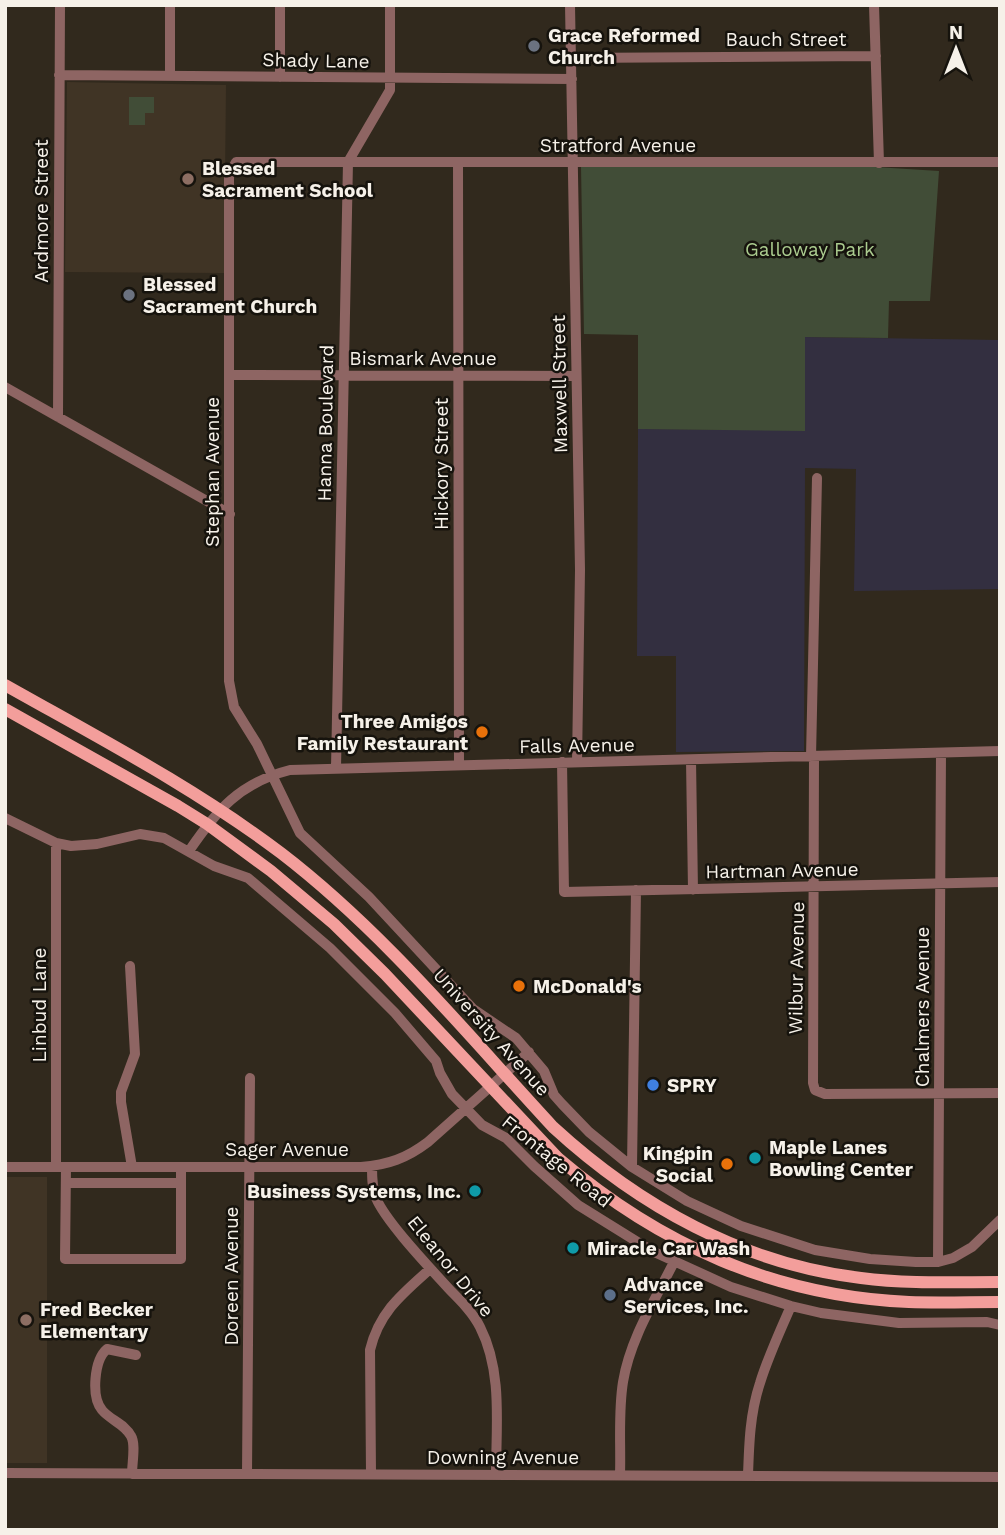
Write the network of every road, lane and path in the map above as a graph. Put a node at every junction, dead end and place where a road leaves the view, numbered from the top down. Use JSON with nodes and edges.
{"nodes":[{"id":1,"x":60,"y":5,"type":"edge"},
{"id":2,"x":170,"y":5,"type":"edge"},
{"id":3,"x":280,"y":5,"type":"edge"},
{"id":4,"x":390,"y":5,"type":"edge"},
{"id":5,"x":570,"y":5,"type":"edge"},
{"id":6,"x":874,"y":5,"type":"edge"},
{"id":7,"x":876,"y":56,"type":"junction"},
{"id":8,"x":571,"y":58,"type":"junction"},
{"id":9,"x":59,"y":75,"type":"junction"},
{"id":10,"x":170,"y":76,"type":"junction"},
{"id":11,"x":280,"y":77,"type":"junction"},
{"id":12,"x":390,"y":78,"type":"junction"},
{"id":13,"x":572,"y":79,"type":"junction"},
{"id":14,"x":236,"y":162,"type":"joint"},
{"id":15,"x":348,"y":162,"type":"junction"},
{"id":16,"x":573,"y":162,"type":"junction"},
{"id":17,"x":1000,"y":162,"type":"edge"},
{"id":18,"x":458,"y":163,"type":"junction"},
{"id":19,"x":879,"y":163,"type":"junction"},
{"id":20,"x":229,"y":375,"type":"junction"},
{"id":21,"x":343,"y":375,"type":"junction"},
{"id":22,"x":458,"y":376,"type":"junction"},
{"id":23,"x":576,"y":376,"type":"junction"},
{"id":24,"x":5,"y":387,"type":"edge"},
{"id":25,"x":58,"y":417,"type":"junction"},
{"id":26,"x":817,"y":478,"type":"dead end"},
{"id":27,"x":229,"y":514,"type":"junction"},
{"id":28,"x":5,"y":685,"type":"edge"},
{"id":29,"x":5,"y":709,"type":"edge"},
{"id":30,"x":1000,"y":751,"type":"edge"},
{"id":31,"x":942,"y":753,"type":"junction"},
{"id":32,"x":813,"y":757,"type":"junction"},
{"id":33,"x":691,"y":760,"type":"junction"},
{"id":34,"x":562,"y":762,"type":"junction"},
{"id":35,"x":577,"y":762,"type":"junction"},
{"id":36,"x":459,"y":765,"type":"junction"},
{"id":37,"x":336,"y":768,"type":"junction"},
{"id":38,"x":273,"y":774,"type":"junction"},
{"id":39,"x":220,"y":809,"type":"junction"},
{"id":40,"x":5,"y":818,"type":"edge"},
{"id":41,"x":207,"y":824,"type":"junction"},
{"id":42,"x":57,"y":843,"type":"junction"},
{"id":43,"x":188,"y":851,"type":"junction"},
{"id":44,"x":1000,"y":883,"type":"edge"},
{"id":45,"x":940,"y":884,"type":"junction"},
{"id":46,"x":815,"y":887,"type":"junction"},
{"id":47,"x":636,"y":890,"type":"junction"},
{"id":48,"x":694,"y":890,"type":"junction"},
{"id":49,"x":130,"y":966,"type":"dead end"},
{"id":50,"x":529,"y":1052,"type":"junction"},
{"id":51,"x":505,"y":1075,"type":"junction"},
{"id":52,"x":250,"y":1078,"type":"dead end"},
{"id":53,"x":492,"y":1087,"type":"junction"},
{"id":54,"x":1000,"y":1093,"type":"edge"},
{"id":55,"x":939,"y":1094,"type":"junction"},
{"id":56,"x":465,"y":1108,"type":"junction"},
{"id":57,"x":372,"y":1166,"type":"junction"},
{"id":58,"x":5,"y":1167,"type":"edge"},
{"id":59,"x":61,"y":1167,"type":"junction"},
{"id":60,"x":132,"y":1167,"type":"junction"},
{"id":61,"x":181,"y":1167,"type":"junction"},
{"id":62,"x":249,"y":1167,"type":"junction"},
{"id":63,"x":632,"y":1167,"type":"junction"},
{"id":64,"x":66,"y":1183,"type":"junction"},
{"id":65,"x":181,"y":1183,"type":"junction"},
{"id":66,"x":1000,"y":1220,"type":"edge"},
{"id":67,"x":674,"y":1262,"type":"junction"},
{"id":68,"x":938,"y":1262,"type":"junction"},
{"id":69,"x":430,"y":1269,"type":"junction"},
{"id":70,"x":1000,"y":1282,"type":"edge"},
{"id":71,"x":1000,"y":1302,"type":"edge"},
{"id":72,"x":790,"y":1306,"type":"junction"},
{"id":73,"x":1000,"y":1325,"type":"edge"},
{"id":74,"x":136,"y":1355,"type":"dead end"},
{"id":75,"x":5,"y":1473,"type":"edge"},
{"id":76,"x":132,"y":1474,"type":"junction"},
{"id":77,"x":247,"y":1474,"type":"junction"},
{"id":78,"x":371,"y":1474,"type":"junction"},
{"id":79,"x":496,"y":1475,"type":"junction"},
{"id":80,"x":620,"y":1475,"type":"junction"},
{"id":81,"x":748,"y":1476,"type":"junction"},
{"id":82,"x":1000,"y":1477,"type":"edge"}],
"edges":[{"from":1,"to":9,"type":"street","name":"Ardmore Street"},
{"from":2,"to":10,"type":"street"},
{"from":3,"to":11,"type":"street"},
{"from":4,"to":12,"type":"street","name":"Hanna Boulevard"},
{"from":5,"to":8,"type":"street","name":"Maxwell Street"},
{"from":6,"to":7,"type":"street"},
{"from":7,"to":8,"type":"street","name":"Bauch Street"},
{"from":7,"to":19,"type":"street"},
{"from":8,"to":13,"type":"street","name":"Maxwell Street"},
{"from":9,"to":10,"type":"street","name":"Shady Lane"},
{"from":9,"to":25,"type":"street","name":"Ardmore Street"},
{"from":10,"to":11,"type":"street","name":"Shady Lane"},
{"from":11,"to":12,"type":"street","name":"Shady Lane"},
{"from":12,"to":13,"type":"street","name":"Shady Lane"},
{"from":12,"to":15,"type":"street","name":"Hanna Boulevard"},
{"from":13,"to":16,"type":"street","name":"Maxwell Street"},
{"from":14,"to":15,"type":"street","name":"Stratford Avenue"},
{"from":14,"to":20,"type":"street","name":"Stephan Avenue"},
{"from":15,"to":18,"type":"street","name":"Stratford Avenue"},
{"from":15,"to":21,"type":"street","name":"Hanna Boulevard"},
{"from":16,"to":18,"type":"street","name":"Stratford Avenue"},
{"from":16,"to":19,"type":"street","name":"Stratford Avenue"},
{"from":16,"to":23,"type":"street","name":"Maxwell Street"},
{"from":17,"to":19,"type":"street","name":"Stratford Avenue"},
{"from":18,"to":22,"type":"street","name":"Hickory Street"},
{"from":20,"to":21,"type":"street","name":"Bismark Avenue"},
{"from":20,"to":27,"type":"street","name":"Stephan Avenue"},
{"from":21,"to":22,"type":"street","name":"Bismark Avenue"},
{"from":21,"to":37,"type":"street","name":"Hanna Boulevard"},
{"from":22,"to":23,"type":"street","name":"Bismark Avenue"},
{"from":22,"to":36,"type":"street","name":"Hickory Street"},
{"from":23,"to":35,"type":"street","name":"Maxwell Street"},
{"from":24,"to":25,"type":"street"},
{"from":25,"to":27,"type":"street"},
{"from":26,"to":32,"type":"street","name":"Wilbur Avenue"},
{"from":27,"to":38,"type":"street","name":"Stephan Avenue"},
{"from":28,"to":39,"type":"main road","name":"University Avenue"},
{"from":29,"to":41,"type":"main road","name":"University Avenue"},
{"from":30,"to":31,"type":"street","name":"Falls Avenue"},
{"from":31,"to":32,"type":"street","name":"Falls Avenue"},
{"from":31,"to":45,"type":"street","name":"Chalmers Avenue"},
{"from":32,"to":33,"type":"street","name":"Falls Avenue"},
{"from":32,"to":46,"type":"street","name":"Wilbur Avenue"},
{"from":33,"to":35,"type":"street","name":"Falls Avenue"},
{"from":33,"to":48,"type":"street"},
{"from":34,"to":35,"type":"street","name":"Falls Avenue"},
{"from":34,"to":36,"type":"street","name":"Falls Avenue"},
{"from":34,"to":47,"type":"street","name":"Hartman Avenue"},
{"from":36,"to":37,"type":"street","name":"Falls Avenue"},
{"from":37,"to":38,"type":"street","name":"Falls Avenue"},
{"from":38,"to":39,"type":"street","name":"Falls Avenue"},
{"from":38,"to":50,"type":"street"},
{"from":39,"to":41,"type":"street","name":"Falls Avenue"},
{"from":39,"to":51,"type":"main road","name":"University Avenue"},
{"from":40,"to":42,"type":"street"},
{"from":41,"to":43,"type":"street","name":"Falls Avenue"},
{"from":41,"to":53,"type":"main road","name":"University Avenue"},
{"from":42,"to":43,"type":"street","name":"Frontage Road"},
{"from":42,"to":59,"type":"street","name":"Linbud Lane"},
{"from":43,"to":56,"type":"street","name":"Frontage Road"},
{"from":44,"to":45,"type":"street","name":"Hartman Avenue"},
{"from":45,"to":46,"type":"street","name":"Hartman Avenue"},
{"from":45,"to":55,"type":"street","name":"Chalmers Avenue"},
{"from":46,"to":48,"type":"street","name":"Hartman Avenue"},
{"from":46,"to":55,"type":"street","name":"Wilbur Avenue"},
{"from":47,"to":48,"type":"street","name":"Hartman Avenue"},
{"from":47,"to":63,"type":"street"},
{"from":49,"to":60,"type":"street"},
{"from":50,"to":51,"type":"street","name":"Sager Avenue"},
{"from":50,"to":63,"type":"street"},
{"from":51,"to":53,"type":"street","name":"Sager Avenue"},
{"from":51,"to":70,"type":"main road","name":"University Avenue"},
{"from":52,"to":62,"type":"street","name":"Doreen Avenue"},
{"from":53,"to":56,"type":"street","name":"Sager Avenue"},
{"from":53,"to":71,"type":"main road","name":"University Avenue"},
{"from":54,"to":55,"type":"street"},
{"from":55,"to":68,"type":"street","name":"Chalmers Avenue"},
{"from":56,"to":57,"type":"street","name":"Sager Avenue"},
{"from":56,"to":67,"type":"street","name":"Frontage Road"},
{"from":57,"to":62,"type":"street","name":"Sager Avenue"},
{"from":57,"to":69,"type":"street","name":"Eleanor Drive"},
{"from":58,"to":59,"type":"street","name":"Sager Avenue"},
{"from":59,"to":60,"type":"street","name":"Sager Avenue"},
{"from":59,"to":64,"type":"street","name":"Linbud Lane"},
{"from":60,"to":61,"type":"street","name":"Sager Avenue"},
{"from":61,"to":62,"type":"street","name":"Sager Avenue"},
{"from":61,"to":65,"type":"street"},
{"from":62,"to":77,"type":"street","name":"Doreen Avenue"},
{"from":63,"to":68,"type":"street"},
{"from":64,"to":65,"type":"street"},
{"from":64,"to":65,"type":"street","name":"Linbud Lane"},
{"from":66,"to":68,"type":"street"},
{"from":67,"to":72,"type":"street","name":"Frontage Road"},
{"from":67,"to":80,"type":"street"},
{"from":69,"to":78,"type":"street"},
{"from":69,"to":79,"type":"street","name":"Eleanor Drive"},
{"from":72,"to":73,"type":"street","name":"Frontage Road"},
{"from":72,"to":81,"type":"street"},
{"from":74,"to":76,"type":"street"},
{"from":75,"to":76,"type":"street","name":"Downing Avenue"},
{"from":76,"to":77,"type":"street","name":"Downing Avenue"},
{"from":77,"to":78,"type":"street","name":"Downing Avenue"},
{"from":78,"to":79,"type":"street","name":"Downing Avenue"},
{"from":79,"to":80,"type":"street","name":"Downing Avenue"},
{"from":80,"to":81,"type":"street","name":"Downing Avenue"},
{"from":81,"to":82,"type":"street","name":"Downing Avenue"}]}
